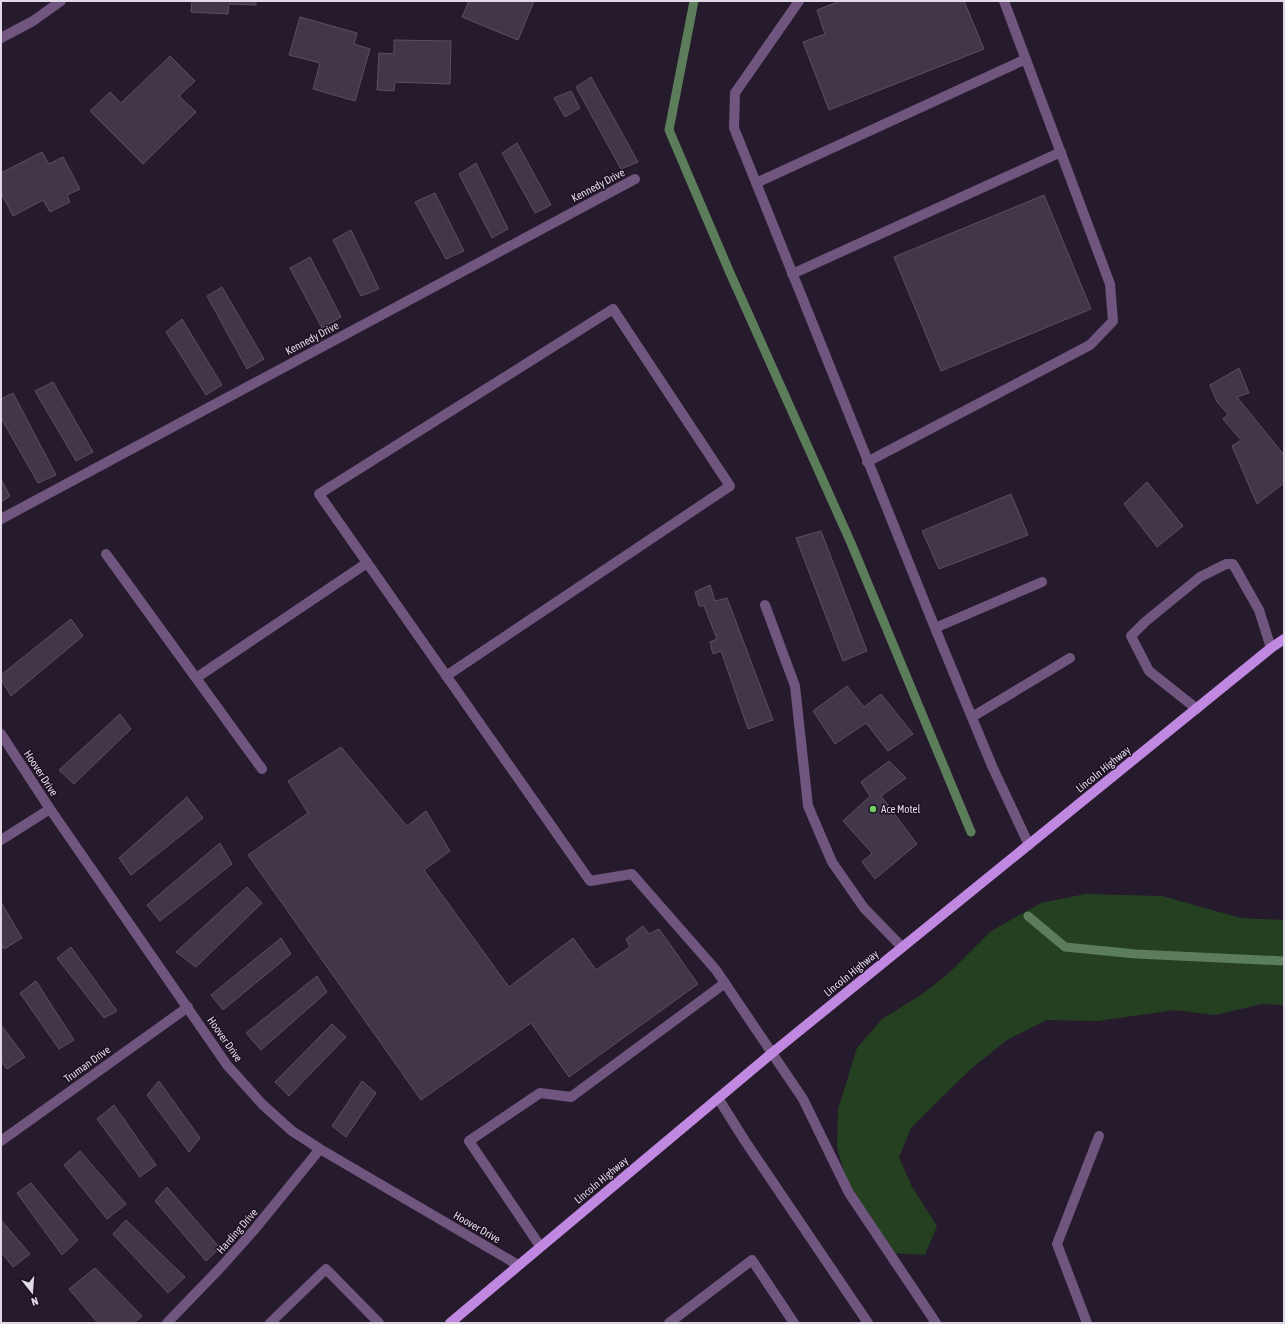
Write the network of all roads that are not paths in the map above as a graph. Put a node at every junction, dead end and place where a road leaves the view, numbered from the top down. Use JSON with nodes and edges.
{"nodes":[{"id":1,"x":61,"y":1,"type":"edge"},
{"id":2,"x":799,"y":1,"type":"edge"},
{"id":3,"x":1004,"y":1,"type":"edge"},
{"id":4,"x":1,"y":38,"type":"edge"},
{"id":5,"x":1026,"y":59,"type":"junction"},
{"id":6,"x":1060,"y":152,"type":"junction"},
{"id":7,"x":635,"y":179,"type":"dead end"},
{"id":8,"x":756,"y":183,"type":"junction"},
{"id":9,"x":792,"y":274,"type":"junction"},
{"id":10,"x":868,"y":462,"type":"junction"},
{"id":11,"x":1,"y":519,"type":"edge"},
{"id":12,"x":106,"y":554,"type":"dead end"},
{"id":13,"x":367,"y":563,"type":"junction"},
{"id":14,"x":1042,"y":582,"type":"dead end"},
{"id":15,"x":765,"y":605,"type":"dead end"},
{"id":16,"x":935,"y":628,"type":"junction"},
{"id":17,"x":1284,"y":636,"type":"edge"},
{"id":18,"x":1284,"y":639,"type":"edge"},
{"id":19,"x":1271,"y":648,"type":"junction"},
{"id":20,"x":1070,"y":658,"type":"dead end"},
{"id":21,"x":446,"y":676,"type":"junction"},
{"id":22,"x":196,"y":678,"type":"junction"},
{"id":23,"x":1197,"y":709,"type":"junction"},
{"id":24,"x":972,"y":717,"type":"junction"},
{"id":25,"x":1,"y":734,"type":"edge"},
{"id":26,"x":262,"y":769,"type":"dead end"},
{"id":27,"x":50,"y":809,"type":"junction"},
{"id":28,"x":1,"y":840,"type":"edge"},
{"id":29,"x":1028,"y":845,"type":"junction"},
{"id":30,"x":902,"y":947,"type":"junction"},
{"id":31,"x":725,"y":982,"type":"junction"},
{"id":32,"x":188,"y":1007,"type":"junction"},
{"id":33,"x":772,"y":1053,"type":"junction"},
{"id":34,"x":718,"y":1098,"type":"junction"},
{"id":35,"x":1099,"y":1136,"type":"dead end"},
{"id":36,"x":1,"y":1141,"type":"edge"},
{"id":37,"x":320,"y":1150,"type":"junction"},
{"id":38,"x":540,"y":1246,"type":"junction"},
{"id":39,"x":518,"y":1265,"type":"junction"},
{"id":40,"x":167,"y":1323,"type":"edge"},
{"id":41,"x":270,"y":1323,"type":"edge"},
{"id":42,"x":379,"y":1323,"type":"edge"},
{"id":43,"x":450,"y":1323,"type":"edge"},
{"id":44,"x":669,"y":1323,"type":"edge"},
{"id":45,"x":794,"y":1323,"type":"edge"},
{"id":46,"x":868,"y":1323,"type":"edge"},
{"id":47,"x":936,"y":1323,"type":"edge"},
{"id":48,"x":1087,"y":1323,"type":"edge"}],
"edges":[{"from":1,"to":4,"type":"street"},
{"from":2,"to":8,"type":"street"},
{"from":3,"to":5,"type":"street"},
{"from":5,"to":6,"type":"street"},
{"from":5,"to":8,"type":"street"},
{"from":6,"to":9,"type":"street"},
{"from":6,"to":10,"type":"street"},
{"from":7,"to":11,"type":"street","name":"Kennedy Drive"},
{"from":8,"to":9,"type":"street"},
{"from":9,"to":10,"type":"street"},
{"from":10,"to":16,"type":"street"},
{"from":12,"to":22,"type":"street"},
{"from":13,"to":21,"type":"street"},
{"from":13,"to":21,"type":"street"},
{"from":13,"to":22,"type":"street"},
{"from":14,"to":16,"type":"street"},
{"from":15,"to":30,"type":"street"},
{"from":16,"to":24,"type":"street"},
{"from":17,"to":19,"type":"main road","name":"Lincoln Highway"},
{"from":18,"to":19,"type":"main road","name":"Lincoln Highway"},
{"from":19,"to":23,"type":"main road","name":"Lincoln Highway"},
{"from":19,"to":23,"type":"street"},
{"from":20,"to":24,"type":"street"},
{"from":21,"to":31,"type":"street"},
{"from":22,"to":26,"type":"street"},
{"from":23,"to":29,"type":"main road","name":"Lincoln Highway"},
{"from":24,"to":29,"type":"street"},
{"from":25,"to":27,"type":"street","name":"Hoover Drive"},
{"from":27,"to":28,"type":"street"},
{"from":27,"to":32,"type":"street","name":"Hoover Drive"},
{"from":29,"to":30,"type":"main road","name":"Lincoln Highway"},
{"from":30,"to":33,"type":"main road","name":"Lincoln Highway"},
{"from":31,"to":33,"type":"street"},
{"from":31,"to":38,"type":"street"},
{"from":32,"to":36,"type":"street","name":"Truman Drive"},
{"from":32,"to":37,"type":"street","name":"Hoover Drive"},
{"from":33,"to":34,"type":"main road","name":"Lincoln Highway"},
{"from":33,"to":47,"type":"street"},
{"from":34,"to":38,"type":"main road","name":"Lincoln Highway"},
{"from":34,"to":46,"type":"street"},
{"from":35,"to":48,"type":"street"},
{"from":37,"to":39,"type":"street","name":"Hoover Drive"},
{"from":37,"to":40,"type":"street","name":"Harding Drive"},
{"from":38,"to":39,"type":"main road","name":"Lincoln Highway"},
{"from":39,"to":43,"type":"main road","name":"Lincoln Highway"},
{"from":41,"to":42,"type":"street"},
{"from":44,"to":45,"type":"street"}]}
